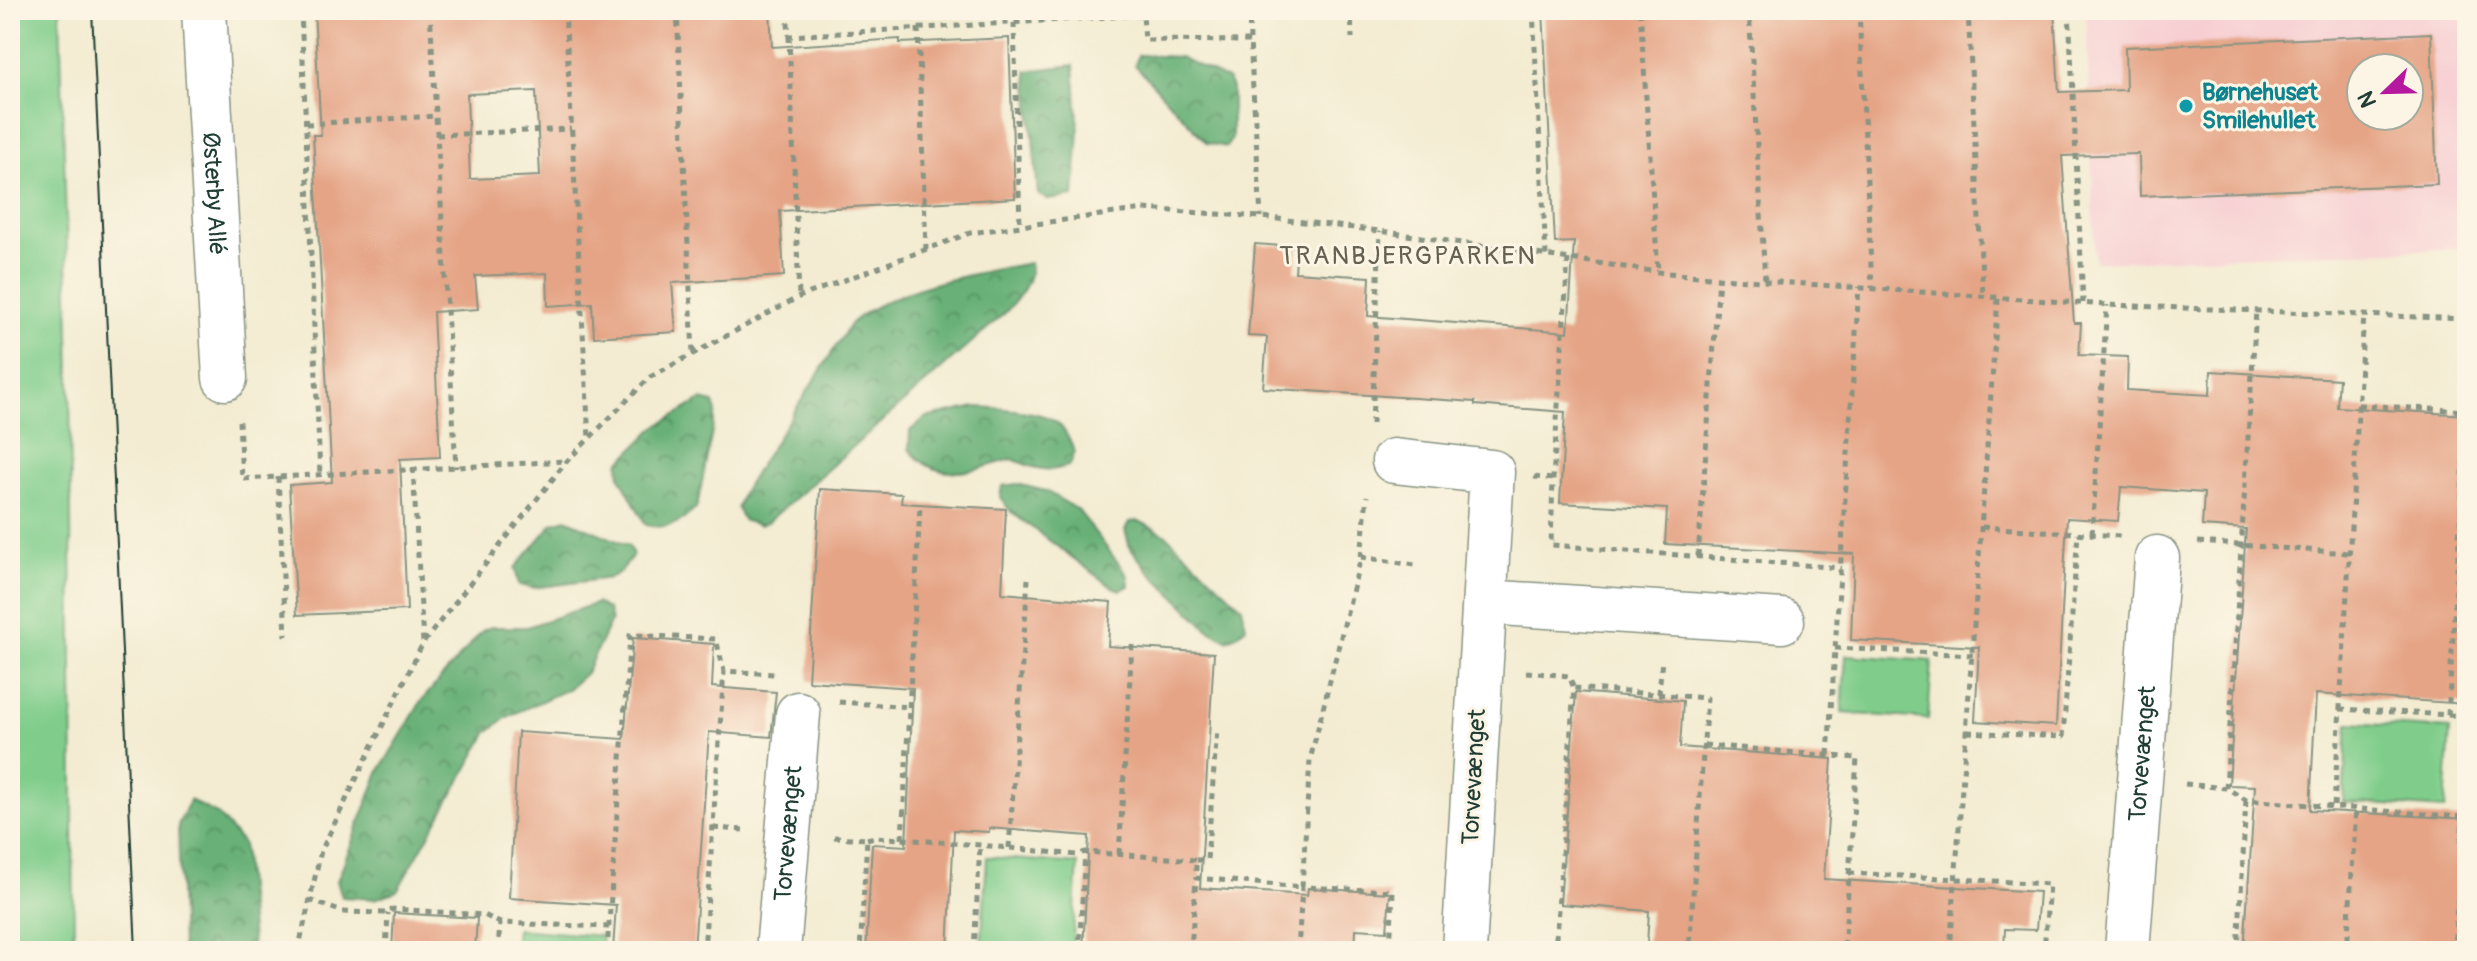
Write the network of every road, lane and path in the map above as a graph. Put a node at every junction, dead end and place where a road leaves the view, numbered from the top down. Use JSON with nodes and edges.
{"nodes":[{"id":1,"x":204,"y":10,"type":"edge"},
{"id":2,"x":301,"y":10,"type":"edge"},
{"id":3,"x":430,"y":10,"type":"edge"},
{"id":4,"x":565,"y":10,"type":"edge"},
{"id":5,"x":677,"y":10,"type":"edge"},
{"id":6,"x":787,"y":10,"type":"edge"},
{"id":7,"x":1249,"y":10,"type":"edge"},
{"id":8,"x":1351,"y":10,"type":"edge"},
{"id":9,"x":1533,"y":10,"type":"edge"},
{"id":10,"x":1640,"y":10,"type":"edge"},
{"id":11,"x":1749,"y":10,"type":"edge"},
{"id":12,"x":1859,"y":10,"type":"edge"},
{"id":13,"x":1968,"y":10,"type":"edge"},
{"id":14,"x":2069,"y":10,"type":"edge"},
{"id":15,"x":1142,"y":12,"type":"edge"},
{"id":16,"x":1014,"y":23,"type":"junction"},
{"id":17,"x":918,"y":28,"type":"junction"},
{"id":18,"x":789,"y":36,"type":"junction"},
{"id":19,"x":1352,"y":38,"type":"dead end"},
{"id":20,"x":1250,"y":41,"type":"junction"},
{"id":21,"x":436,"y":116,"type":"junction"},
{"id":22,"x":305,"y":124,"type":"junction"},
{"id":23,"x":571,"y":129,"type":"junction"},
{"id":24,"x":437,"y":135,"type":"junction"},
{"id":25,"x":1261,"y":217,"type":"junction"},
{"id":26,"x":1020,"y":226,"type":"junction"},
{"id":27,"x":1380,"y":231,"type":"junction"},
{"id":28,"x":926,"y":249,"type":"junction"},
{"id":29,"x":1546,"y":256,"type":"junction"},
{"id":30,"x":1568,"y":259,"type":"junction"},
{"id":31,"x":1658,"y":272,"type":"junction"},
{"id":32,"x":1719,"y":278,"type":"junction"},
{"id":33,"x":1765,"y":281,"type":"junction"},
{"id":34,"x":1859,"y":287,"type":"junction"},
{"id":35,"x":1872,"y":288,"type":"junction"},
{"id":36,"x":1983,"y":296,"type":"junction"},
{"id":37,"x":799,"y":297,"type":"junction"},
{"id":38,"x":1998,"y":297,"type":"junction"},
{"id":39,"x":2083,"y":303,"type":"junction"},
{"id":40,"x":2107,"y":305,"type":"junction"},
{"id":41,"x":2256,"y":310,"type":"junction"},
{"id":42,"x":2364,"y":314,"type":"junction"},
{"id":43,"x":2467,"y":319,"type":"edge"},
{"id":44,"x":693,"y":354,"type":"junction"},
{"id":45,"x":225,"y":378,"type":"joint"},
{"id":46,"x":2358,"y":405,"type":"junction"},
{"id":47,"x":589,"y":439,"type":"junction"},
{"id":48,"x":1383,"y":459,"type":"junction"},
{"id":49,"x":567,"y":461,"type":"junction"},
{"id":50,"x":2466,"y":463,"type":"edge"},
{"id":51,"x":413,"y":468,"type":"junction"},
{"id":52,"x":456,"y":468,"type":"junction"},
{"id":53,"x":320,"y":475,"type":"junction"},
{"id":54,"x":278,"y":477,"type":"junction"},
{"id":55,"x":920,"y":507,"type":"dead end"},
{"id":56,"x":2078,"y":533,"type":"dead end"},
{"id":57,"x":2092,"y":534,"type":"dead end"},
{"id":58,"x":1698,"y":556,"type":"junction"},
{"id":59,"x":1361,"y":557,"type":"junction"},
{"id":60,"x":2157,"y":558,"type":"dead end"},
{"id":61,"x":1415,"y":565,"type":"dead end"},
{"id":62,"x":1841,"y":568,"type":"junction"},
{"id":63,"x":1028,"y":579,"type":"dead end"},
{"id":64,"x":1485,"y":602,"type":"junction"},
{"id":65,"x":1782,"y":621,"type":"dead end"},
{"id":66,"x":286,"y":636,"type":"dead end"},
{"id":67,"x":423,"y":643,"type":"junction"},
{"id":68,"x":1132,"y":645,"type":"dead end"},
{"id":69,"x":1835,"y":648,"type":"junction"},
{"id":70,"x":1973,"y":655,"type":"junction"},
{"id":71,"x":1481,"y":667,"type":"junction"},
{"id":72,"x":724,"y":671,"type":"dead end"},
{"id":73,"x":1574,"y":688,"type":"junction"},
{"id":74,"x":2340,"y":709,"type":"junction"},
{"id":75,"x":798,"y":714,"type":"dead end"},
{"id":76,"x":2448,"y":716,"type":"junction"},
{"id":77,"x":2467,"y":716,"type":"edge"},
{"id":78,"x":1217,"y":729,"type":"dead end"},
{"id":79,"x":1967,"y":732,"type":"junction"},
{"id":80,"x":1704,"y":745,"type":"junction"},
{"id":81,"x":1828,"y":755,"type":"junction"},
{"id":82,"x":2467,"y":756,"type":"edge"},
{"id":83,"x":2140,"y":779,"type":"junction"},
{"id":84,"x":2226,"y":788,"type":"junction"},
{"id":85,"x":2246,"y":800,"type":"junction"},
{"id":86,"x":2334,"y":806,"type":"junction"},
{"id":87,"x":2356,"y":808,"type":"junction"},
{"id":88,"x":2462,"y":817,"type":"junction"},
{"id":89,"x":867,"y":839,"type":"dead end"},
{"id":90,"x":902,"y":839,"type":"junction"},
{"id":91,"x":980,"y":845,"type":"junction"},
{"id":92,"x":1009,"y":848,"type":"junction"},
{"id":93,"x":1085,"y":852,"type":"junction"},
{"id":94,"x":1119,"y":854,"type":"junction"},
{"id":95,"x":1196,"y":860,"type":"junction"},
{"id":96,"x":1849,"y":873,"type":"junction"},
{"id":97,"x":1196,"y":878,"type":"junction"},
{"id":98,"x":1955,"y":878,"type":"junction"},
{"id":99,"x":1302,"y":887,"type":"junction"},
{"id":100,"x":309,"y":900,"type":"junction"},
{"id":101,"x":388,"y":913,"type":"junction"},
{"id":102,"x":500,"y":923,"type":"junction"},
{"id":103,"x":609,"y":927,"type":"junction"},
{"id":104,"x":298,"y":951,"type":"edge"},
{"id":105,"x":386,"y":951,"type":"edge"},
{"id":106,"x":498,"y":951,"type":"edge"},
{"id":107,"x":607,"y":951,"type":"edge"},
{"id":108,"x":778,"y":951,"type":"edge"},
{"id":109,"x":974,"y":951,"type":"edge"},
{"id":110,"x":1079,"y":951,"type":"edge"},
{"id":111,"x":1191,"y":951,"type":"edge"},
{"id":112,"x":1298,"y":951,"type":"edge"},
{"id":113,"x":1390,"y":951,"type":"edge"},
{"id":114,"x":1464,"y":951,"type":"edge"},
{"id":115,"x":1555,"y":951,"type":"edge"},
{"id":116,"x":1689,"y":951,"type":"edge"},
{"id":117,"x":1844,"y":951,"type":"edge"},
{"id":118,"x":1950,"y":951,"type":"edge"},
{"id":119,"x":2044,"y":951,"type":"edge"},
{"id":120,"x":2127,"y":951,"type":"edge"},
{"id":121,"x":2238,"y":951,"type":"edge"},
{"id":122,"x":2347,"y":951,"type":"edge"},
{"id":123,"x":2454,"y":951,"type":"edge"}],
"edges":[{"from":1,"to":45,"type":"street","name":"Østerby Allé"},
{"from":2,"to":22,"type":"path"},
{"from":3,"to":21,"type":"path"},
{"from":4,"to":23,"type":"path"},
{"from":5,"to":44,"type":"path"},
{"from":6,"to":18,"type":"path"},
{"from":7,"to":20,"type":"path"},
{"from":8,"to":19,"type":"path"},
{"from":9,"to":29,"type":"path"},
{"from":10,"to":31,"type":"path"},
{"from":11,"to":33,"type":"path"},
{"from":12,"to":35,"type":"path"},
{"from":13,"to":36,"type":"path"},
{"from":14,"to":39,"type":"path"},
{"from":15,"to":16,"type":"path"},
{"from":15,"to":20,"type":"path"},
{"from":16,"to":17,"type":"path"},
{"from":16,"to":26,"type":"path"},
{"from":17,"to":18,"type":"path"},
{"from":17,"to":28,"type":"path"},
{"from":18,"to":37,"type":"path"},
{"from":20,"to":25,"type":"path"},
{"from":21,"to":22,"type":"path"},
{"from":21,"to":24,"type":"path"},
{"from":22,"to":53,"type":"path"},
{"from":23,"to":24,"type":"path"},
{"from":23,"to":47,"type":"path"},
{"from":24,"to":52,"type":"path"},
{"from":25,"to":26,"type":"path"},
{"from":25,"to":27,"type":"path"},
{"from":26,"to":28,"type":"path"},
{"from":27,"to":29,"type":"path"},
{"from":27,"to":48,"type":"path"},
{"from":28,"to":37,"type":"path"},
{"from":29,"to":30,"type":"path"},
{"from":30,"to":31,"type":"path"},
{"from":30,"to":58,"type":"path"},
{"from":31,"to":32,"type":"path"},
{"from":32,"to":33,"type":"path"},
{"from":32,"to":58,"type":"path"},
{"from":33,"to":34,"type":"path"},
{"from":34,"to":35,"type":"path"},
{"from":34,"to":62,"type":"path"},
{"from":35,"to":36,"type":"path"},
{"from":36,"to":38,"type":"path"},
{"from":37,"to":44,"type":"path"},
{"from":38,"to":39,"type":"path"},
{"from":38,"to":70,"type":"path"},
{"from":39,"to":40,"type":"path"},
{"from":40,"to":41,"type":"path"},
{"from":40,"to":57,"type":"path"},
{"from":41,"to":42,"type":"path"},
{"from":41,"to":84,"type":"path"},
{"from":42,"to":43,"type":"path"},
{"from":42,"to":46,"type":"path"},
{"from":44,"to":47,"type":"path"},
{"from":45,"to":54,"type":"path"},
{"from":46,"to":50,"type":"path"},
{"from":46,"to":74,"type":"path"},
{"from":47,"to":49,"type":"path"},
{"from":48,"to":59,"type":"path"},
{"from":48,"to":64,"type":"street","name":"Torvevænget"},
{"from":49,"to":52,"type":"path"},
{"from":49,"to":67,"type":"path"},
{"from":50,"to":76,"type":"path"},
{"from":51,"to":52,"type":"path"},
{"from":51,"to":53,"type":"path"},
{"from":51,"to":67,"type":"path"},
{"from":53,"to":54,"type":"path"},
{"from":54,"to":66,"type":"path"},
{"from":55,"to":90,"type":"path"},
{"from":56,"to":79,"type":"path"},
{"from":58,"to":62,"type":"path"},
{"from":59,"to":61,"type":"path"},
{"from":59,"to":99,"type":"path"},
{"from":60,"to":83,"type":"street","name":"Torvevænget"},
{"from":62,"to":69,"type":"path"},
{"from":63,"to":92,"type":"path"},
{"from":64,"to":65,"type":"street"},
{"from":64,"to":71,"type":"street","name":"Torvevænget"},
{"from":67,"to":100,"type":"path"},
{"from":68,"to":94,"type":"path"},
{"from":69,"to":70,"type":"path"},
{"from":69,"to":81,"type":"path"},
{"from":70,"to":79,"type":"path"},
{"from":71,"to":73,"type":"path"},
{"from":71,"to":114,"type":"street","name":"Torvevænget"},
{"from":72,"to":103,"type":"path"},
{"from":73,"to":80,"type":"path"},
{"from":73,"to":115,"type":"path"},
{"from":74,"to":76,"type":"path"},
{"from":74,"to":86,"type":"path"},
{"from":75,"to":108,"type":"street","name":"Torvevænget"},
{"from":76,"to":77,"type":"path"},
{"from":78,"to":95,"type":"path"},
{"from":79,"to":98,"type":"path"},
{"from":80,"to":81,"type":"path"},
{"from":80,"to":116,"type":"path"},
{"from":81,"to":96,"type":"path"},
{"from":82,"to":88,"type":"path"},
{"from":83,"to":84,"type":"path"},
{"from":83,"to":120,"type":"street","name":"Torvevænget"},
{"from":84,"to":85,"type":"path"},
{"from":85,"to":86,"type":"path"},
{"from":85,"to":121,"type":"path"},
{"from":86,"to":87,"type":"path"},
{"from":87,"to":88,"type":"path"},
{"from":87,"to":122,"type":"path"},
{"from":88,"to":123,"type":"path"},
{"from":89,"to":90,"type":"path"},
{"from":90,"to":91,"type":"path"},
{"from":91,"to":92,"type":"path"},
{"from":91,"to":109,"type":"path"},
{"from":92,"to":93,"type":"path"},
{"from":93,"to":94,"type":"path"},
{"from":93,"to":110,"type":"path"},
{"from":94,"to":95,"type":"path"},
{"from":95,"to":97,"type":"path"},
{"from":96,"to":98,"type":"path"},
{"from":96,"to":117,"type":"path"},
{"from":97,"to":99,"type":"path"},
{"from":97,"to":111,"type":"path"},
{"from":98,"to":118,"type":"path"},
{"from":98,"to":119,"type":"path"},
{"from":99,"to":112,"type":"path"},
{"from":99,"to":113,"type":"path"},
{"from":100,"to":101,"type":"path"},
{"from":100,"to":104,"type":"path"},
{"from":101,"to":102,"type":"path"},
{"from":101,"to":105,"type":"path"},
{"from":102,"to":103,"type":"path"},
{"from":102,"to":106,"type":"path"},
{"from":103,"to":107,"type":"path"}]}
